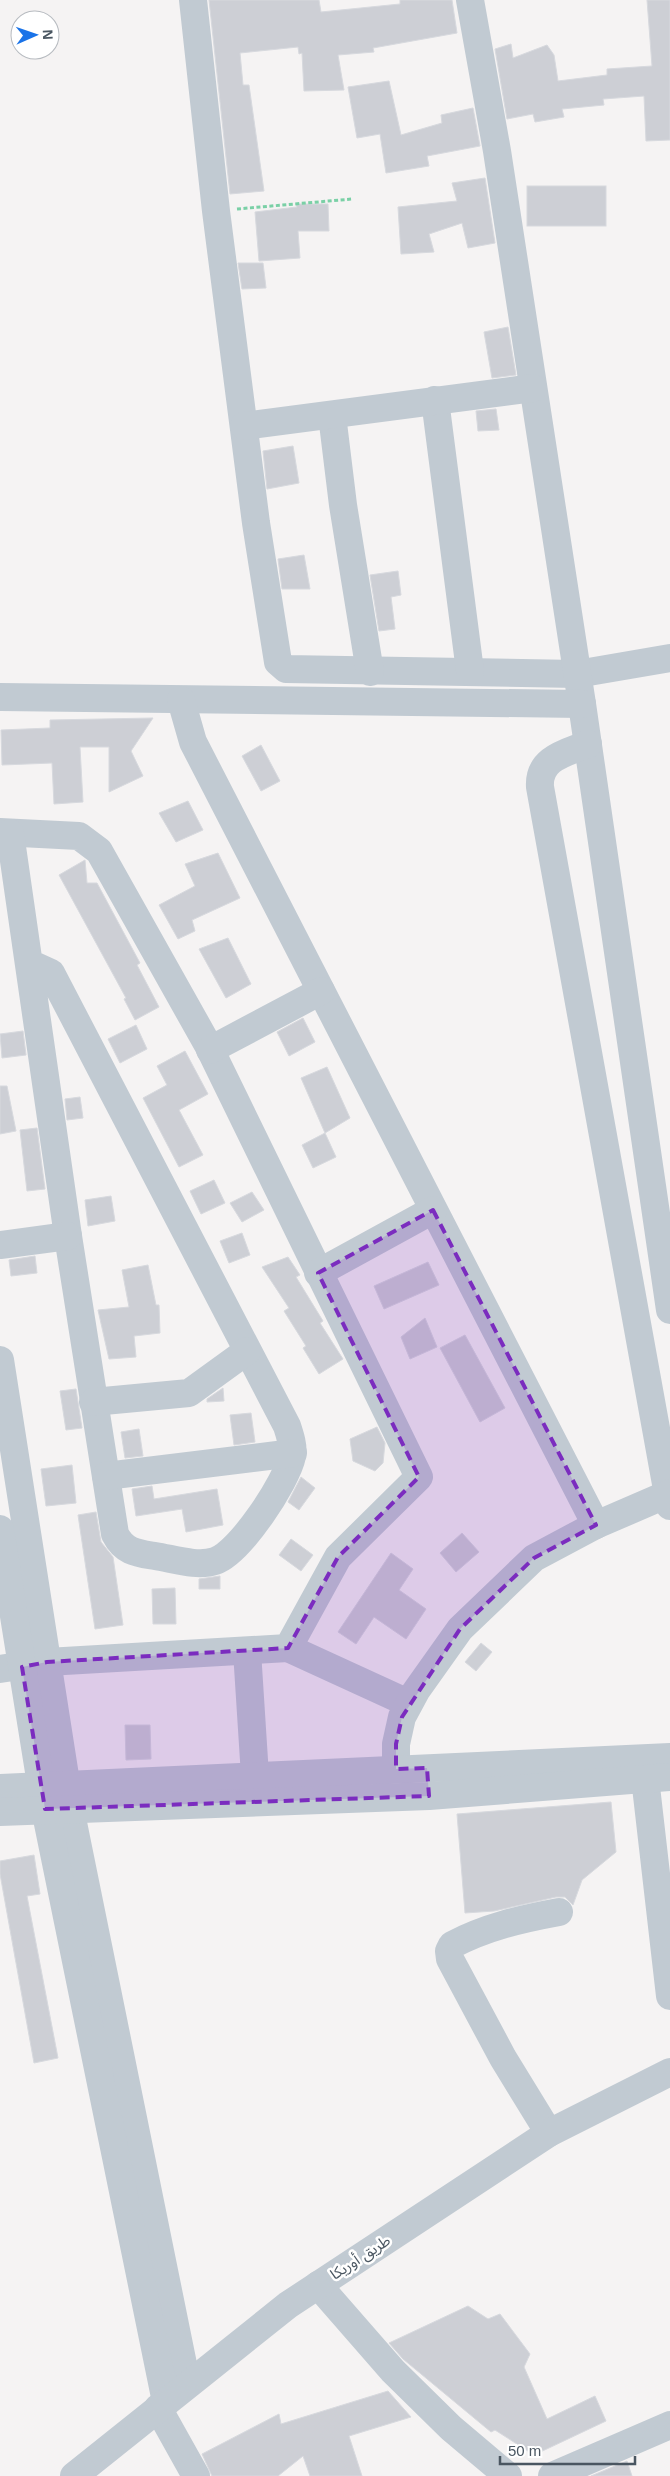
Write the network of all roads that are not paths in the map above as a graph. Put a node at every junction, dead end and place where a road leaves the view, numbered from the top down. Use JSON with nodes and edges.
{"nodes":[{"id":1,"x":193,"y":0,"type":"edge"},
{"id":2,"x":470,"y":0,"type":"edge"},
{"id":3,"x":534,"y":388,"type":"junction"},
{"id":4,"x":435,"y":400,"type":"junction"},
{"id":5,"x":332,"y":415,"type":"junction"},
{"id":6,"x":244,"y":426,"type":"junction"},
{"id":7,"x":670,"y":658,"type":"edge"},
{"id":8,"x":470,"y":671,"type":"junction"},
{"id":9,"x":370,"y":672,"type":"junction"},
{"id":10,"x":577,"y":674,"type":"junction"},
{"id":11,"x":0,"y":697,"type":"edge"},
{"id":12,"x":181,"y":700,"type":"junction"},
{"id":13,"x":582,"y":704,"type":"junction"},
{"id":14,"x":588,"y":744,"type":"junction"},
{"id":15,"x":5,"y":832,"type":"edge"},
{"id":16,"x":29,"y":963,"type":"junction"},
{"id":17,"x":321,"y":991,"type":"junction"},
{"id":18,"x":210,"y":1050,"type":"junction"},
{"id":19,"x":433,"y":1210,"type":"junction"},
{"id":20,"x":68,"y":1236,"type":"junction"},
{"id":21,"x":0,"y":1245,"type":"edge"},
{"id":22,"x":318,"y":1273,"type":"junction"},
{"id":23,"x":670,"y":1310,"type":"edge"},
{"id":24,"x":247,"y":1351,"type":"junction"},
{"id":25,"x":0,"y":1360,"type":"edge"},
{"id":26,"x":94,"y":1402,"type":"junction"},
{"id":27,"x":293,"y":1453,"type":"junction"},
{"id":28,"x":106,"y":1476,"type":"junction"},
{"id":29,"x":669,"y":1498,"type":"edge"},
{"id":30,"x":596,"y":1525,"type":"junction"},
{"id":31,"x":0,"y":1529,"type":"edge"},
{"id":32,"x":288,"y":1648,"type":"junction"},
{"id":33,"x":247,"y":1651,"type":"junction"},
{"id":34,"x":23,"y":1666,"type":"edge"},
{"id":35,"x":408,"y":1703,"type":"junction"},
{"id":36,"x":670,"y":1757,"type":"edge"},
{"id":37,"x":427,"y":1768,"type":"junction"},
{"id":38,"x":396,"y":1769,"type":"junction"},
{"id":39,"x":359,"y":1771,"type":"junction"},
{"id":40,"x":255,"y":1776,"type":"junction"},
{"id":41,"x":658,"y":1778,"type":"edge"},
{"id":42,"x":0,"y":1788,"type":"edge"},
{"id":43,"x":429,"y":1796,"type":"junction"},
{"id":44,"x":56,"y":1797,"type":"junction"},
{"id":45,"x":360,"y":1800,"type":"junction"},
{"id":46,"x":0,"y":1812,"type":"edge"},
{"id":47,"x":559,"y":1912,"type":"dead end"},
{"id":48,"x":670,"y":1996,"type":"edge"},
{"id":49,"x":670,"y":2072,"type":"edge"},
{"id":50,"x":548,"y":2133,"type":"junction"},
{"id":51,"x":318,"y":2285,"type":"junction"},
{"id":52,"x":188,"y":2384,"type":"junction"},
{"id":53,"x":162,"y":2405,"type":"junction"},
{"id":54,"x":670,"y":2425,"type":"edge"},
{"id":55,"x":74,"y":2476,"type":"edge"},
{"id":56,"x":196,"y":2476,"type":"edge"},
{"id":57,"x":508,"y":2476,"type":"edge"},
{"id":58,"x":552,"y":2476,"type":"edge"}],
"edges":[{"from":1,"to":6,"type":"street"},
{"from":2,"to":3,"type":"street"},
{"from":3,"to":4,"type":"street"},
{"from":3,"to":10,"type":"street"},
{"from":4,"to":5,"type":"street"},
{"from":4,"to":8,"type":"street"},
{"from":5,"to":6,"type":"street"},
{"from":5,"to":9,"type":"street"},
{"from":6,"to":9,"type":"street"},
{"from":7,"to":10,"type":"street"},
{"from":8,"to":9,"type":"street"},
{"from":8,"to":10,"type":"street"},
{"from":10,"to":13,"type":"street"},
{"from":11,"to":12,"type":"street"},
{"from":12,"to":13,"type":"street"},
{"from":12,"to":17,"type":"street"},
{"from":13,"to":14,"type":"street"},
{"from":14,"to":23,"type":"street"},
{"from":14,"to":29,"type":"street"},
{"from":15,"to":16,"type":"street"},
{"from":15,"to":18,"type":"street"},
{"from":16,"to":20,"type":"street"},
{"from":16,"to":24,"type":"street"},
{"from":17,"to":18,"type":"street"},
{"from":17,"to":19,"type":"street"},
{"from":18,"to":22,"type":"street"},
{"from":19,"to":22,"type":"street"},
{"from":19,"to":30,"type":"street"},
{"from":20,"to":21,"type":"street"},
{"from":20,"to":26,"type":"street"},
{"from":22,"to":32,"type":"street"},
{"from":24,"to":26,"type":"street"},
{"from":24,"to":27,"type":"street"},
{"from":25,"to":34,"type":"street"},
{"from":26,"to":28,"type":"street"},
{"from":27,"to":28,"type":"street"},
{"from":27,"to":28,"type":"street"},
{"from":29,"to":30,"type":"street"},
{"from":30,"to":35,"type":"street"},
{"from":31,"to":34,"type":"street"},
{"from":32,"to":33,"type":"street"},
{"from":32,"to":35,"type":"street"},
{"from":33,"to":34,"type":"street"},
{"from":33,"to":40,"type":"street"},
{"from":34,"to":44,"type":"street"},
{"from":35,"to":38,"type":"street"},
{"from":36,"to":37,"type":"street"},
{"from":37,"to":38,"type":"street"},
{"from":37,"to":43,"type":"street"},
{"from":38,"to":39,"type":"street"},
{"from":39,"to":40,"type":"street"},
{"from":39,"to":45,"type":"street"},
{"from":40,"to":44,"type":"street"},
{"from":41,"to":43,"type":"street"},
{"from":41,"to":48,"type":"street"},
{"from":42,"to":44,"type":"street"},
{"from":43,"to":45,"type":"street"},
{"from":44,"to":45,"type":"street"},
{"from":44,"to":46,"type":"street"},
{"from":44,"to":52,"type":"street"},
{"from":44,"to":53,"type":"street"},
{"from":47,"to":50,"type":"street"},
{"from":49,"to":50,"type":"street","name":"طريق أوريكا"},
{"from":50,"to":51,"type":"street","name":"طريق أوريكا"},
{"from":51,"to":52,"type":"street","name":"طريق أوريكا"},
{"from":51,"to":57,"type":"street"},
{"from":52,"to":53,"type":"street","name":"طريق أوريكا"},
{"from":53,"to":55,"type":"street","name":"طريق أوريكا"},
{"from":53,"to":56,"type":"street"},
{"from":54,"to":58,"type":"street"}]}
